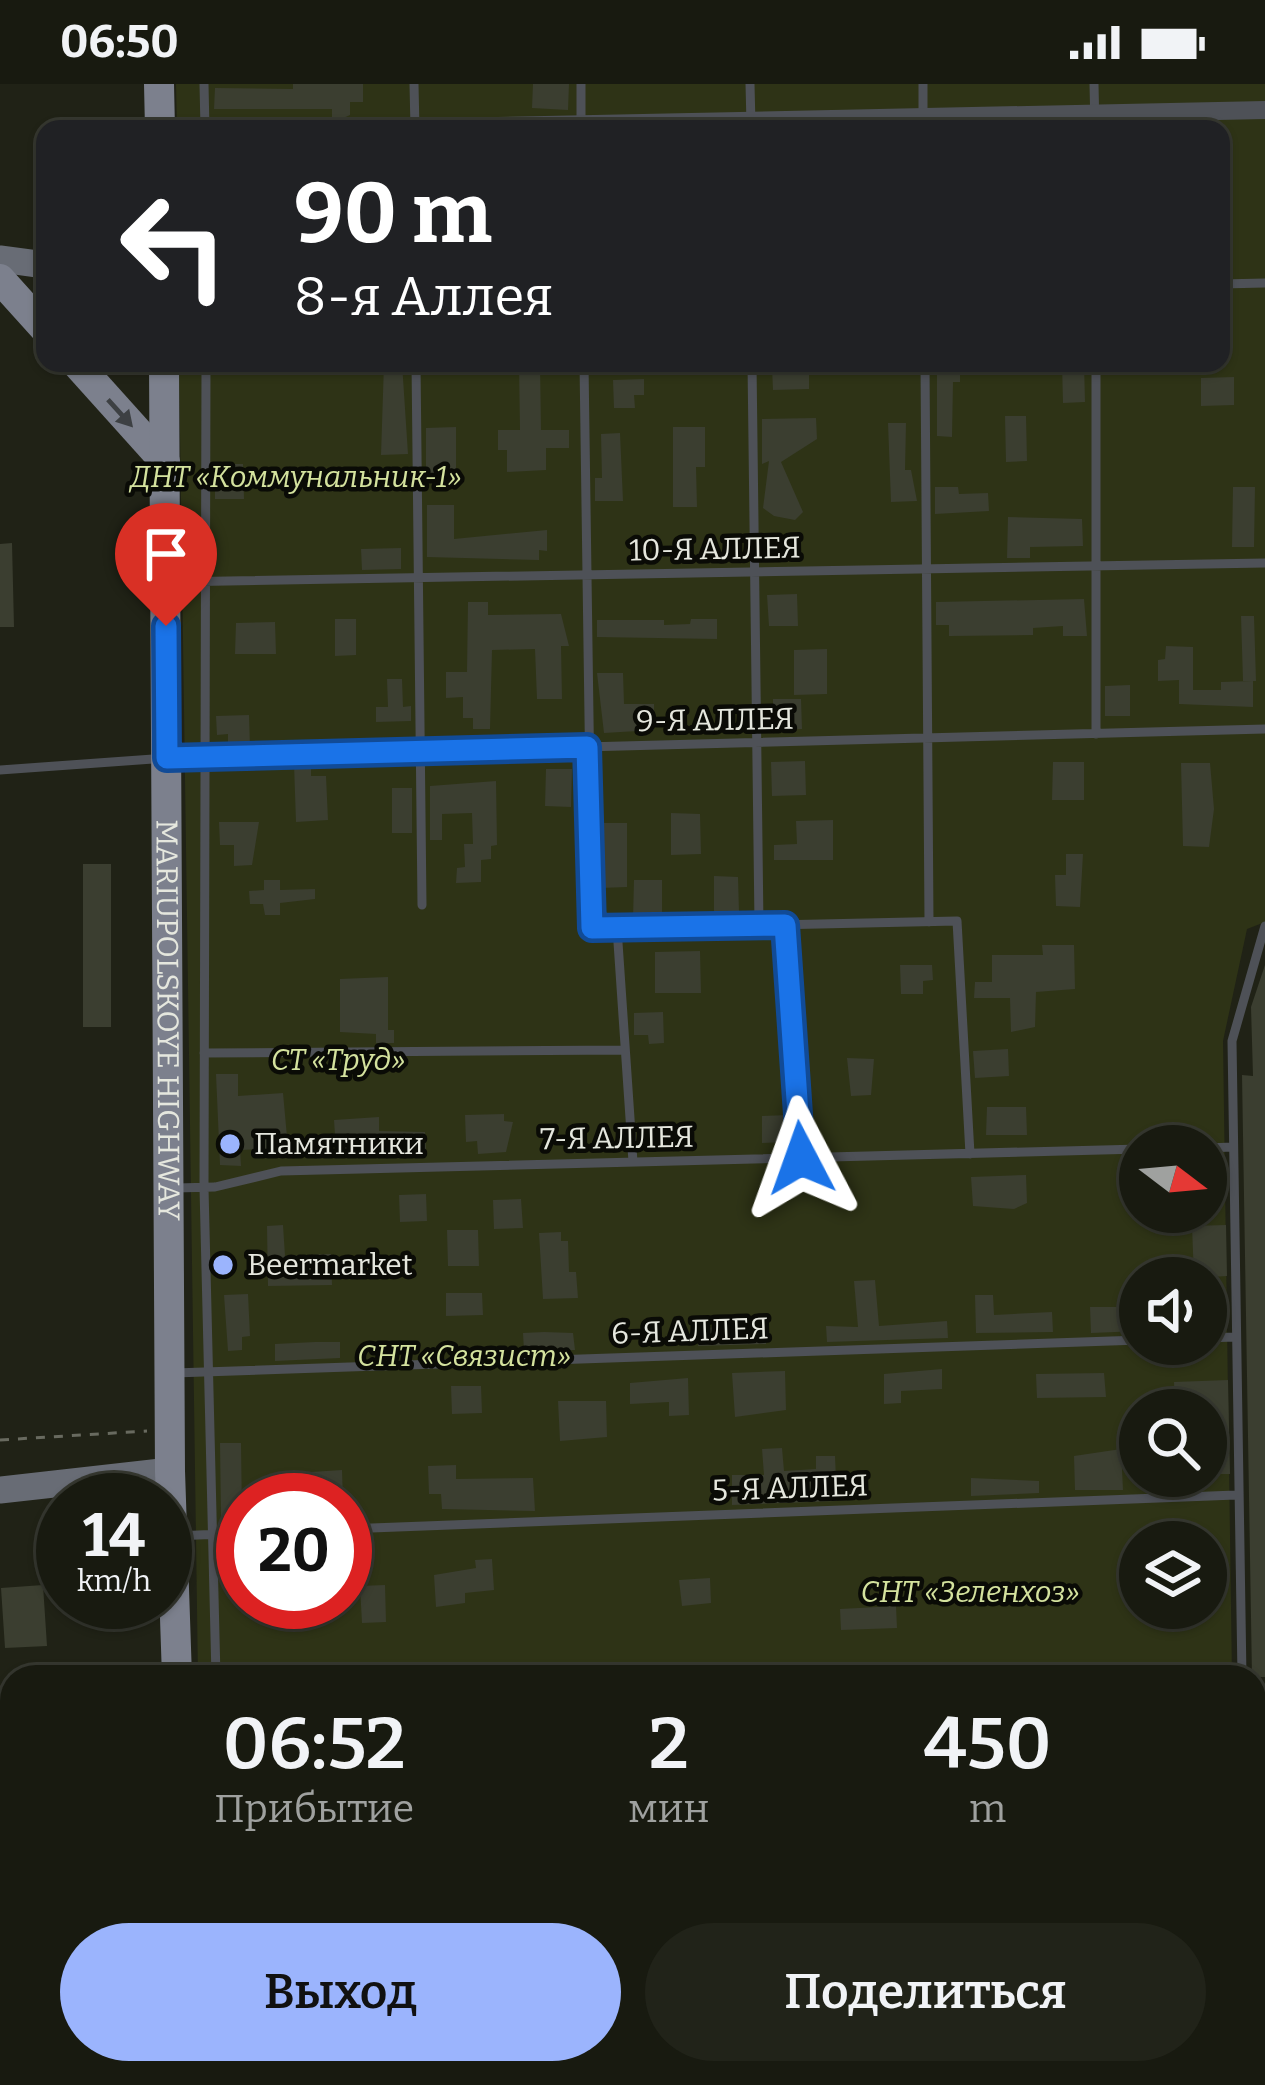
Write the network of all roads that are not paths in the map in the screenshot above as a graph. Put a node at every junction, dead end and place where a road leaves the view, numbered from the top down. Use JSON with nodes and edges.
{"nodes":[{"id":1,"x":159,"y":84,"type":"edge"},
{"id":2,"x":205,"y":84,"type":"edge"},
{"id":3,"x":414,"y":84,"type":"edge"},
{"id":4,"x":581,"y":84,"type":"edge"},
{"id":5,"x":750,"y":84,"type":"edge"},
{"id":6,"x":923,"y":84,"type":"edge"},
{"id":7,"x":1094,"y":84,"type":"edge"},
{"id":8,"x":1265,"y":110,"type":"edge"},
{"id":9,"x":160,"y":120,"type":"edge"},
{"id":10,"x":205,"y":120,"type":"edge"},
{"id":11,"x":416,"y":120,"type":"edge"},
{"id":12,"x":581,"y":120,"type":"edge"},
{"id":13,"x":751,"y":120,"type":"edge"},
{"id":14,"x":923,"y":120,"type":"edge"},
{"id":15,"x":1095,"y":120,"type":"edge"},
{"id":16,"x":1123,"y":120,"type":"edge"},
{"id":17,"x":0,"y":259,"type":"edge"},
{"id":18,"x":36,"y":264,"type":"edge"},
{"id":19,"x":0,"y":279,"type":"edge"},
{"id":20,"x":1265,"y":283,"type":"edge"},
{"id":21,"x":1230,"y":284,"type":"edge"},
{"id":22,"x":36,"y":319,"type":"edge"},
{"id":23,"x":84,"y":372,"type":"edge"},
{"id":24,"x":164,"y":372,"type":"edge"},
{"id":25,"x":206,"y":372,"type":"edge"},
{"id":26,"x":416,"y":372,"type":"edge"},
{"id":27,"x":584,"y":372,"type":"edge"},
{"id":28,"x":752,"y":372,"type":"edge"},
{"id":29,"x":925,"y":372,"type":"edge"},
{"id":30,"x":1096,"y":372,"type":"edge"},
{"id":31,"x":165,"y":462,"type":"junction"},
{"id":32,"x":1265,"y":563,"type":"edge"},
{"id":33,"x":1098,"y":566,"type":"junction"},
{"id":34,"x":926,"y":569,"type":"junction"},
{"id":35,"x":754,"y":572,"type":"junction"},
{"id":36,"x":586,"y":575,"type":"junction"},
{"id":37,"x":417,"y":578,"type":"junction"},
{"id":38,"x":208,"y":581,"type":"junction"},
{"id":39,"x":166,"y":582,"type":"junction"},
{"id":40,"x":1265,"y":730,"type":"edge"},
{"id":41,"x":1096,"y":734,"type":"junction"},
{"id":42,"x":926,"y":738,"type":"junction"},
{"id":43,"x":757,"y":743,"type":"junction"},
{"id":44,"x":587,"y":747,"type":"junction"},
{"id":45,"x":418,"y":752,"type":"junction"},
{"id":46,"x":205,"y":757,"type":"junction"},
{"id":47,"x":167,"y":758,"type":"junction"},
{"id":48,"x":0,"y":770,"type":"edge"},
{"id":49,"x":422,"y":905,"type":"dead end"},
{"id":50,"x":929,"y":922,"type":"junction"},
{"id":51,"x":759,"y":925,"type":"junction"},
{"id":52,"x":785,"y":925,"type":"junction"},
{"id":53,"x":1265,"y":926,"type":"edge"},
{"id":54,"x":617,"y":928,"type":"junction"},
{"id":55,"x":625,"y":1050,"type":"junction"},
{"id":56,"x":204,"y":1053,"type":"junction"},
{"id":57,"x":1227,"y":1147,"type":"edge"},
{"id":58,"x":1233,"y":1147,"type":"junction"},
{"id":59,"x":1119,"y":1150,"type":"edge"},
{"id":60,"x":970,"y":1154,"type":"junction"},
{"id":61,"x":801,"y":1158,"type":"junction"},
{"id":62,"x":633,"y":1162,"type":"junction"},
{"id":63,"x":169,"y":1188,"type":"junction"},
{"id":64,"x":204,"y":1188,"type":"junction"},
{"id":65,"x":1227,"y":1337,"type":"edge"},
{"id":66,"x":1235,"y":1337,"type":"junction"},
{"id":67,"x":1119,"y":1341,"type":"edge"},
{"id":68,"x":207,"y":1372,"type":"junction"},
{"id":69,"x":170,"y":1373,"type":"junction"},
{"id":70,"x":170,"y":1471,"type":"joint"},
{"id":71,"x":0,"y":1490,"type":"edge"},
{"id":72,"x":1236,"y":1495,"type":"junction"},
{"id":73,"x":372,"y":1528,"type":"edge"},
{"id":74,"x":212,"y":1534,"type":"junction"},
{"id":75,"x":216,"y":1534,"type":"edge"},
{"id":76,"x":192,"y":1535,"type":"edge"},
{"id":77,"x":175,"y":1629,"type":"edge"},
{"id":78,"x":177,"y":1665,"type":"edge"},
{"id":79,"x":216,"y":1665,"type":"edge"},
{"id":80,"x":1242,"y":1665,"type":"edge"}],
"edges":[{"from":1,"to":9,"type":"main road"},
{"from":2,"to":10,"type":"lane"},
{"from":3,"to":11,"type":"lane"},
{"from":4,"to":12,"type":"lane"},
{"from":5,"to":13,"type":"lane"},
{"from":6,"to":14,"type":"lane"},
{"from":7,"to":15,"type":"lane"},
{"from":8,"to":16,"type":"street"},
{"from":17,"to":18,"type":"street"},
{"from":19,"to":22,"type":"main road"},
{"from":20,"to":21,"type":"lane"},
{"from":23,"to":31,"type":"main road","one_way":true},
{"from":24,"to":31,"type":"main road","name":"MARIUPOLSKOYE HIGHWAY"},
{"from":25,"to":38,"type":"lane"},
{"from":26,"to":37,"type":"lane"},
{"from":27,"to":36,"type":"lane"},
{"from":28,"to":35,"type":"lane"},
{"from":29,"to":34,"type":"lane"},
{"from":30,"to":33,"type":"lane"},
{"from":31,"to":39,"type":"main road","name":"MARIUPOLSKOYE HIGHWAY"},
{"from":32,"to":33,"type":"lane","name":"10-Я АЛЛЕЯ"},
{"from":33,"to":34,"type":"lane","name":"10-Я АЛЛЕЯ"},
{"from":33,"to":41,"type":"lane"},
{"from":34,"to":35,"type":"lane","name":"10-Я АЛЛЕЯ"},
{"from":34,"to":42,"type":"lane"},
{"from":35,"to":36,"type":"lane","name":"10-Я АЛЛЕЯ"},
{"from":35,"to":43,"type":"lane"},
{"from":36,"to":37,"type":"lane","name":"10-Я АЛЛЕЯ"},
{"from":36,"to":44,"type":"lane"},
{"from":37,"to":38,"type":"lane","name":"10-Я АЛЛЕЯ"},
{"from":37,"to":45,"type":"lane"},
{"from":38,"to":39,"type":"lane","name":"10-Я АЛЛЕЯ"},
{"from":38,"to":46,"type":"lane"},
{"from":39,"to":47,"type":"main road","name":"MARIUPOLSKOYE HIGHWAY"},
{"from":40,"to":41,"type":"lane","name":"9-Я АЛЛЕЯ"},
{"from":41,"to":42,"type":"lane","name":"9-Я АЛЛЕЯ"},
{"from":42,"to":43,"type":"lane","name":"9-Я АЛЛЕЯ"},
{"from":42,"to":50,"type":"lane"},
{"from":43,"to":44,"type":"lane","name":"9-Я АЛЛЕЯ"},
{"from":43,"to":51,"type":"lane"},
{"from":44,"to":45,"type":"lane","name":"9-Я АЛЛЕЯ"},
{"from":44,"to":54,"type":"lane"},
{"from":45,"to":46,"type":"lane","name":"9-Я АЛЛЕЯ"},
{"from":45,"to":49,"type":"lane"},
{"from":46,"to":47,"type":"lane","name":"9-Я АЛЛЕЯ"},
{"from":46,"to":56,"type":"lane"},
{"from":47,"to":48,"type":"lane","name":"9-Я АЛЛЕЯ"},
{"from":47,"to":63,"type":"main road","name":"MARIUPOLSKOYE HIGHWAY"},
{"from":50,"to":52,"type":"lane"},
{"from":50,"to":60,"type":"lane"},
{"from":51,"to":52,"type":"lane"},
{"from":51,"to":54,"type":"lane"},
{"from":52,"to":61,"type":"lane"},
{"from":53,"to":58,"type":"lane"},
{"from":54,"to":55,"type":"lane"},
{"from":55,"to":56,"type":"lane"},
{"from":55,"to":62,"type":"lane"},
{"from":56,"to":64,"type":"lane"},
{"from":57,"to":58,"type":"lane"},
{"from":58,"to":66,"type":"lane"},
{"from":59,"to":60,"type":"lane","name":"7-Я АЛЛЕЯ"},
{"from":60,"to":61,"type":"lane","name":"7-Я АЛЛЕЯ"},
{"from":61,"to":62,"type":"lane","name":"7-Я АЛЛЕЯ"},
{"from":62,"to":64,"type":"lane","name":"7-Я АЛЛЕЯ"},
{"from":63,"to":64,"type":"lane","name":"7-Я АЛЛЕЯ"},
{"from":63,"to":69,"type":"main road","name":"MARIUPOLSKOYE HIGHWAY"},
{"from":64,"to":68,"type":"lane"},
{"from":65,"to":66,"type":"lane"},
{"from":66,"to":72,"type":"lane"},
{"from":67,"to":68,"type":"lane","name":"6-Я АЛЛЕЯ"},
{"from":68,"to":69,"type":"lane","name":"6-Я АЛЛЕЯ"},
{"from":68,"to":74,"type":"lane"},
{"from":69,"to":70,"type":"main road","name":"MARIUPOLSKOYE HIGHWAY"},
{"from":70,"to":71,"type":"street"},
{"from":72,"to":73,"type":"lane","name":"5-Я АЛЛЕЯ"},
{"from":72,"to":80,"type":"lane"},
{"from":74,"to":75,"type":"lane"},
{"from":74,"to":76,"type":"lane"},
{"from":74,"to":79,"type":"lane"},
{"from":77,"to":78,"type":"main road","name":"MARIUPOLSKOYE HIGHWAY"}]}
